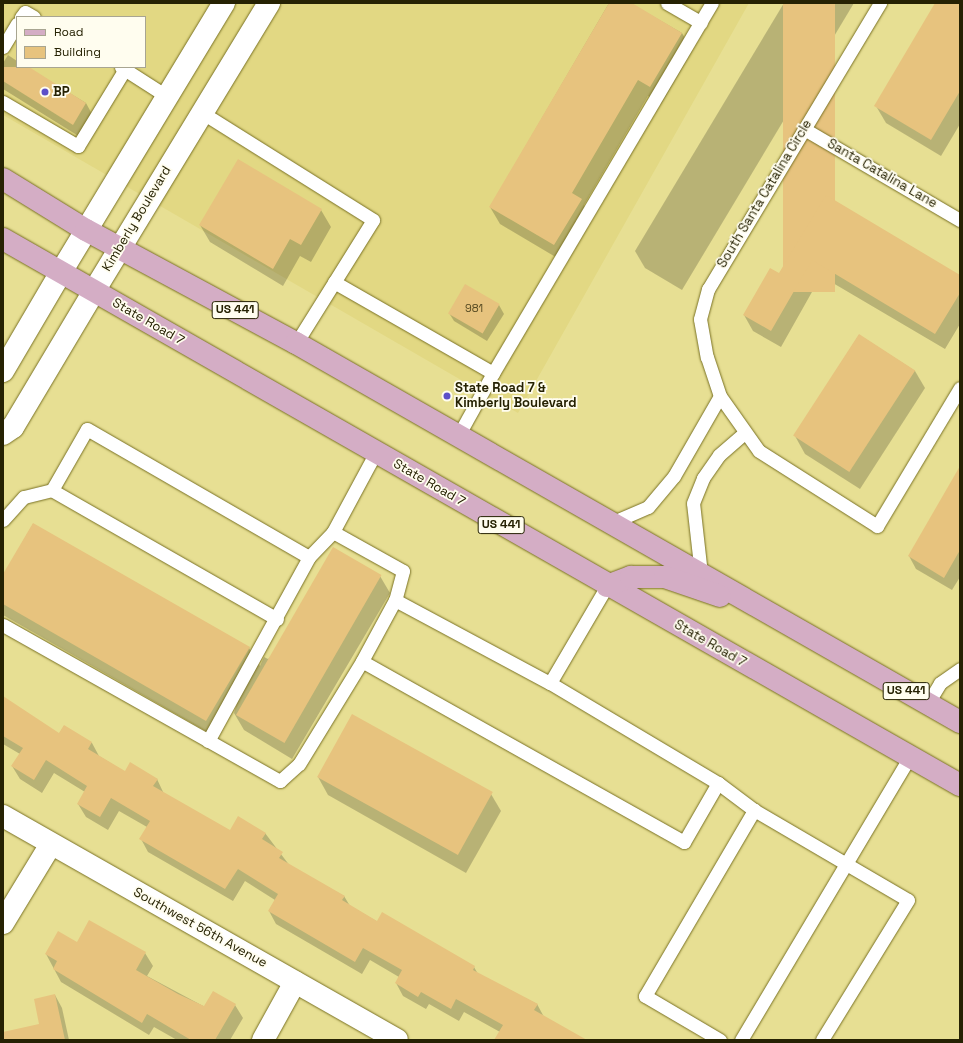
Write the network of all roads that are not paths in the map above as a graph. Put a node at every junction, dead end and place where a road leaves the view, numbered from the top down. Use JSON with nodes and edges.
{"nodes":[{"id":1,"x":224,"y":3,"type":"edge"},
{"id":2,"x":269,"y":3,"type":"edge"},
{"id":3,"x":667,"y":3,"type":"edge"},
{"id":4,"x":712,"y":3,"type":"edge"},
{"id":5,"x":880,"y":3,"type":"edge"},
{"id":6,"x":23,"y":16,"type":"edge"},
{"id":7,"x":32,"y":16,"type":"edge"},
{"id":8,"x":701,"y":23,"type":"junction"},
{"id":9,"x":16,"y":26,"type":"edge"},
{"id":10,"x":3,"y":47,"type":"edge"},
{"id":11,"x":123,"y":68,"type":"edge"},
{"id":12,"x":168,"y":97,"type":"junction"},
{"id":13,"x":3,"y":102,"type":"edge"},
{"id":14,"x":201,"y":112,"type":"junction"},
{"id":15,"x":804,"y":129,"type":"junction"},
{"id":16,"x":3,"y":179,"type":"edge"},
{"id":17,"x":960,"y":220,"type":"edge"},
{"id":18,"x":86,"y":230,"type":"junction"},
{"id":19,"x":3,"y":239,"type":"edge"},
{"id":20,"x":119,"y":248,"type":"junction"},
{"id":21,"x":61,"y":272,"type":"junction"},
{"id":22,"x":334,"y":282,"type":"junction"},
{"id":23,"x":94,"y":291,"type":"junction"},
{"id":24,"x":296,"y":344,"type":"junction"},
{"id":25,"x":3,"y":371,"type":"edge"},
{"id":26,"x":493,"y":373,"type":"junction"},
{"id":27,"x":960,"y":388,"type":"edge"},
{"id":28,"x":720,"y":396,"type":"junction"},
{"id":29,"x":744,"y":433,"type":"junction"},
{"id":30,"x":3,"y":434,"type":"edge"},
{"id":31,"x":458,"y":436,"type":"junction"},
{"id":32,"x":376,"y":452,"type":"junction"},
{"id":33,"x":52,"y":490,"type":"junction"},
{"id":34,"x":3,"y":520,"type":"edge"},
{"id":35,"x":611,"y":523,"type":"junction"},
{"id":36,"x":333,"y":532,"type":"junction"},
{"id":37,"x":309,"y":557,"type":"junction"},
{"id":38,"x":701,"y":574,"type":"junction"},
{"id":39,"x":607,"y":586,"type":"junction"},
{"id":40,"x":395,"y":600,"type":"junction"},
{"id":41,"x":763,"y":610,"type":"junction"},
{"id":42,"x":277,"y":619,"type":"junction"},
{"id":43,"x":3,"y":624,"type":"edge"},
{"id":44,"x":362,"y":661,"type":"junction"},
{"id":45,"x":960,"y":669,"type":"edge"},
{"id":46,"x":550,"y":683,"type":"junction"},
{"id":47,"x":928,"y":703,"type":"junction"},
{"id":48,"x":960,"y":722,"type":"edge"},
{"id":49,"x":208,"y":741,"type":"junction"},
{"id":50,"x":910,"y":757,"type":"junction"},
{"id":51,"x":718,"y":783,"type":"junction"},
{"id":52,"x":960,"y":785,"type":"edge"},
{"id":53,"x":754,"y":810,"type":"junction"},
{"id":54,"x":3,"y":816,"type":"edge"},
{"id":55,"x":51,"y":844,"type":"junction"},
{"id":56,"x":845,"y":863,"type":"junction"},
{"id":57,"x":3,"y":923,"type":"edge"},
{"id":58,"x":295,"y":982,"type":"junction"},
{"id":59,"x":263,"y":1040,"type":"edge"},
{"id":60,"x":397,"y":1040,"type":"edge"},
{"id":61,"x":720,"y":1040,"type":"edge"},
{"id":62,"x":740,"y":1040,"type":"edge"},
{"id":63,"x":822,"y":1040,"type":"edge"}],
"edges":[{"from":1,"to":12,"type":"street"},
{"from":2,"to":14,"type":"street","name":"Kimberly Boulevard"},
{"from":3,"to":8,"type":"lane"},
{"from":4,"to":8,"type":"lane"},
{"from":5,"to":15,"type":"lane","name":"South Santa Catalina Circle"},
{"from":6,"to":7,"type":"lane"},
{"from":8,"to":26,"type":"lane"},
{"from":9,"to":10,"type":"lane"},
{"from":11,"to":12,"type":"lane"},
{"from":11,"to":13,"type":"lane"},
{"from":12,"to":18,"type":"street"},
{"from":14,"to":20,"type":"street","name":"Kimberly Boulevard"},
{"from":14,"to":22,"type":"lane"},
{"from":15,"to":17,"type":"lane","name":"Santa Catalina Lane"},
{"from":15,"to":28,"type":"lane","name":"South Santa Catalina Circle"},
{"from":16,"to":18,"type":"main road","number":"US 441"},
{"from":18,"to":20,"type":"main road","number":"US 441"},
{"from":18,"to":21,"type":"street"},
{"from":19,"to":21,"type":"main road","name":"State Road 7","number":"US 441"},
{"from":20,"to":23,"type":"street","name":"Kimberly Boulevard"},
{"from":20,"to":24,"type":"main road","number":"US 441"},
{"from":21,"to":23,"type":"main road","name":"State Road 7","number":"US 441"},
{"from":21,"to":25,"type":"street"},
{"from":22,"to":24,"type":"lane"},
{"from":22,"to":26,"type":"lane"},
{"from":23,"to":30,"type":"street","name":"Kimberly Boulevard"},
{"from":23,"to":32,"type":"main road","name":"State Road 7","number":"US 441"},
{"from":24,"to":31,"type":"main road","number":"US 441"},
{"from":26,"to":31,"type":"lane"},
{"from":27,"to":29,"type":"lane","name":"South Santa Catalina Circle"},
{"from":28,"to":29,"type":"lane","name":"South Santa Catalina Circle"},
{"from":28,"to":35,"type":"lane"},
{"from":29,"to":38,"type":"lane"},
{"from":31,"to":35,"type":"main road","number":"US 441"},
{"from":32,"to":36,"type":"lane"},
{"from":32,"to":39,"type":"main road","name":"State Road 7","number":"US 441"},
{"from":33,"to":34,"type":"lane"},
{"from":33,"to":37,"type":"lane"},
{"from":33,"to":42,"type":"lane"},
{"from":35,"to":38,"type":"main road","number":"US 441"},
{"from":36,"to":37,"type":"lane"},
{"from":36,"to":40,"type":"lane"},
{"from":37,"to":42,"type":"lane"},
{"from":38,"to":41,"type":"main road","number":"US 441"},
{"from":39,"to":41,"type":"main road"},
{"from":39,"to":46,"type":"lane"},
{"from":39,"to":50,"type":"main road","name":"State Road 7","number":"US 441"},
{"from":40,"to":44,"type":"lane"},
{"from":40,"to":46,"type":"lane"},
{"from":41,"to":47,"type":"main road","number":"US 441"},
{"from":42,"to":49,"type":"lane"},
{"from":43,"to":49,"type":"lane"},
{"from":44,"to":49,"type":"lane"},
{"from":44,"to":51,"type":"lane"},
{"from":45,"to":47,"type":"lane"},
{"from":46,"to":51,"type":"lane"},
{"from":47,"to":48,"type":"main road","number":"US 441"},
{"from":50,"to":52,"type":"main road","name":"State Road 7","number":"US 441"},
{"from":50,"to":56,"type":"lane"},
{"from":51,"to":53,"type":"lane"},
{"from":53,"to":56,"type":"lane"},
{"from":53,"to":61,"type":"lane"},
{"from":54,"to":55,"type":"street","name":"Southwest 56th Avenue"},
{"from":55,"to":57,"type":"street"},
{"from":55,"to":58,"type":"street","name":"Southwest 56th Avenue"},
{"from":56,"to":62,"type":"lane"},
{"from":56,"to":63,"type":"lane"},
{"from":58,"to":59,"type":"street"},
{"from":58,"to":60,"type":"street","name":"Southwest 56th Avenue"}]}
